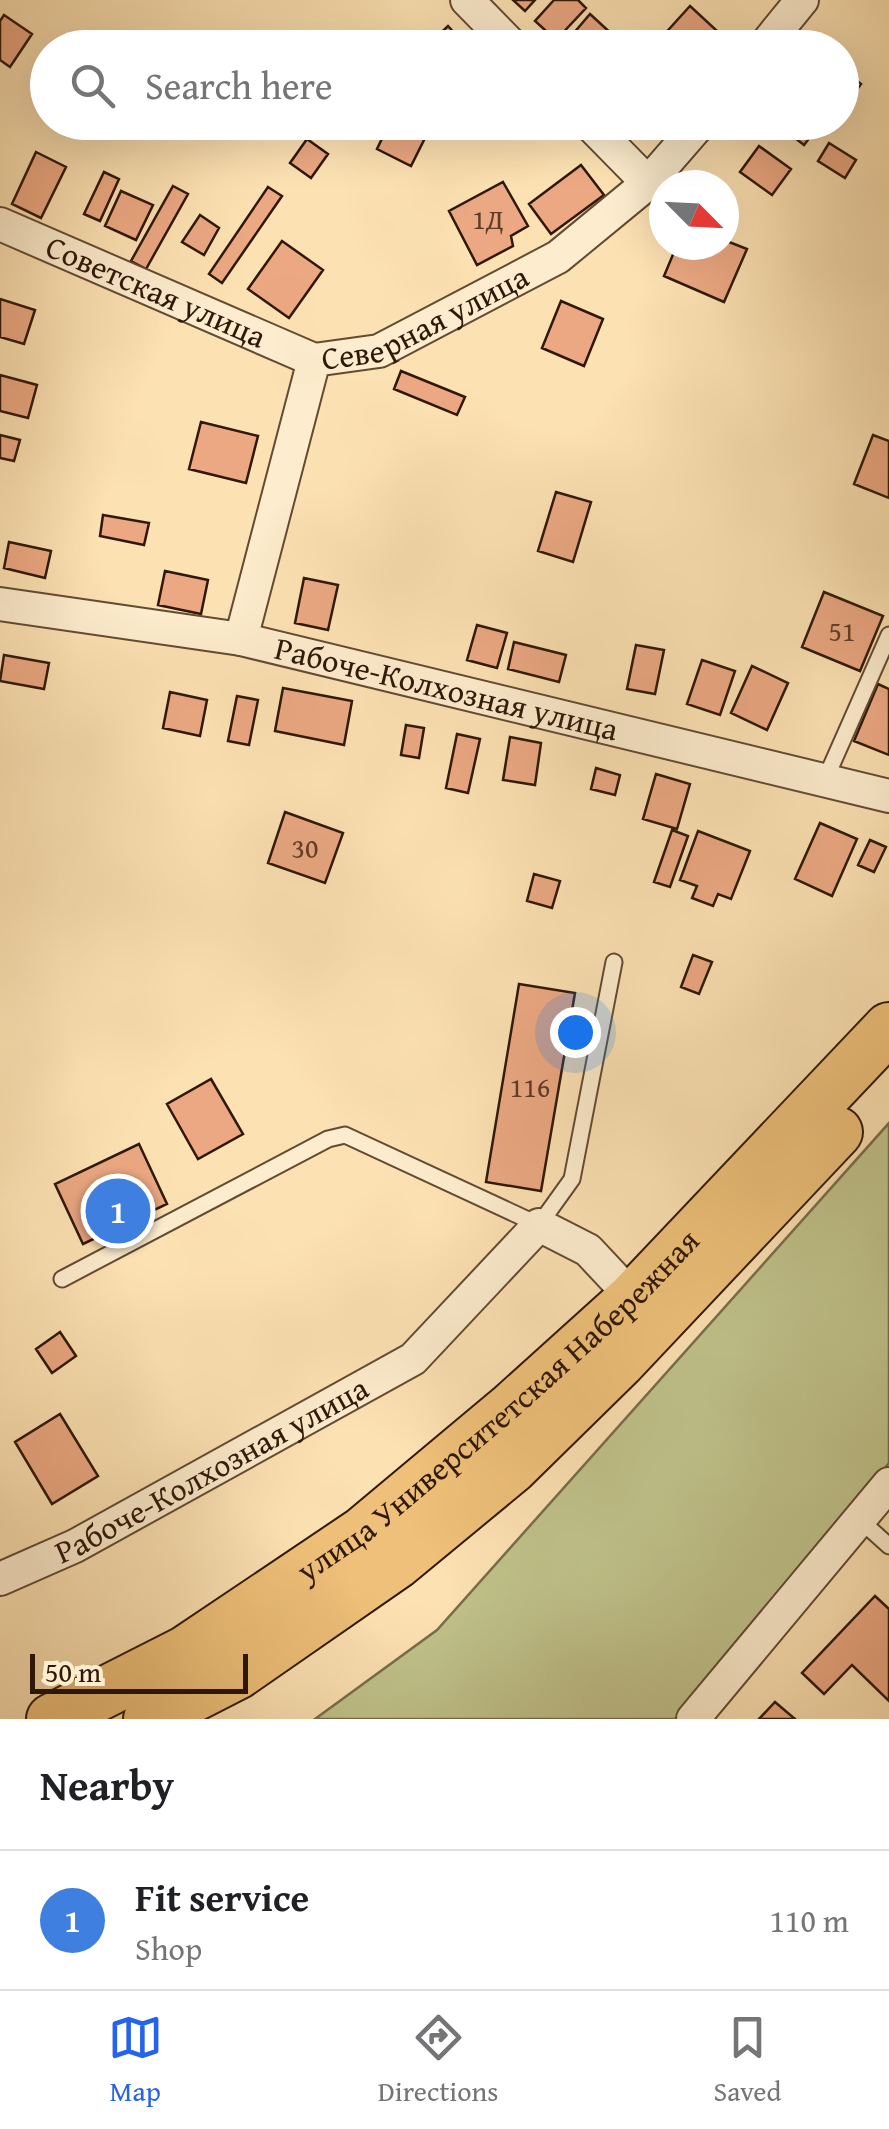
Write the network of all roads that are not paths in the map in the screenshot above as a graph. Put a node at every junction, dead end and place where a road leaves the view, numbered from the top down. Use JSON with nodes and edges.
{"nodes":[{"id":1,"x":467,"y":0,"type":"edge"},
{"id":2,"x":802,"y":0,"type":"edge"},
{"id":3,"x":496,"y":30,"type":"edge"},
{"id":4,"x":778,"y":30,"type":"edge"},
{"id":5,"x":606,"y":140,"type":"edge"},
{"id":6,"x":686,"y":140,"type":"edge"},
{"id":7,"x":648,"y":183,"type":"junction"},
{"id":8,"x":0,"y":224,"type":"edge"},
{"id":9,"x":314,"y":360,"type":"junction"},
{"id":10,"x":0,"y":604,"type":"edge"},
{"id":11,"x":889,"y":635,"type":"edge"},
{"id":12,"x":241,"y":639,"type":"junction"},
{"id":13,"x":825,"y":780,"type":"junction"},
{"id":14,"x":889,"y":796,"type":"edge"},
{"id":15,"x":614,"y":962,"type":"dead end"},
{"id":16,"x":889,"y":1028,"type":"edge"},
{"id":17,"x":889,"y":1076,"type":"edge"},
{"id":18,"x":540,"y":1224,"type":"junction"},
{"id":19,"x":62,"y":1279,"type":"dead end"},
{"id":20,"x":633,"y":1298,"type":"junction"},
{"id":21,"x":889,"y":1484,"type":"edge"},
{"id":22,"x":860,"y":1520,"type":"junction"},
{"id":23,"x":889,"y":1546,"type":"edge"},
{"id":24,"x":0,"y":1580,"type":"edge"},
{"id":25,"x":52,"y":1719,"type":"edge"},
{"id":26,"x":149,"y":1719,"type":"edge"},
{"id":27,"x":694,"y":1719,"type":"edge"}],
"edges":[{"from":1,"to":3,"type":"street"},
{"from":2,"to":4,"type":"street"},
{"from":5,"to":7,"type":"street"},
{"from":6,"to":7,"type":"street","name":"Северная улица"},
{"from":7,"to":9,"type":"street","name":"Северная улица"},
{"from":8,"to":9,"type":"street","name":"Советская улица"},
{"from":9,"to":12,"type":"street","name":"Северная улица"},
{"from":10,"to":12,"type":"street","name":"Рабоче-Колхозная улица"},
{"from":11,"to":13,"type":"lane"},
{"from":12,"to":13,"type":"street","name":"Рабоче-Колхозная улица"},
{"from":13,"to":14,"type":"street","name":"Рабоче-Колхозная улица"},
{"from":15,"to":18,"type":"lane"},
{"from":16,"to":20,"type":"main road","name":"улица Университетская Набережная"},
{"from":17,"to":26,"type":"main road","name":"улица Университетская Набережная"},
{"from":18,"to":19,"type":"lane"},
{"from":18,"to":20,"type":"street"},
{"from":18,"to":24,"type":"street","name":"Рабоче-Колхозная улица"},
{"from":20,"to":25,"type":"main road","name":"улица Университетская Набережная"},
{"from":21,"to":22,"type":"street"},
{"from":22,"to":23,"type":"lane"},
{"from":22,"to":27,"type":"street"}]}
